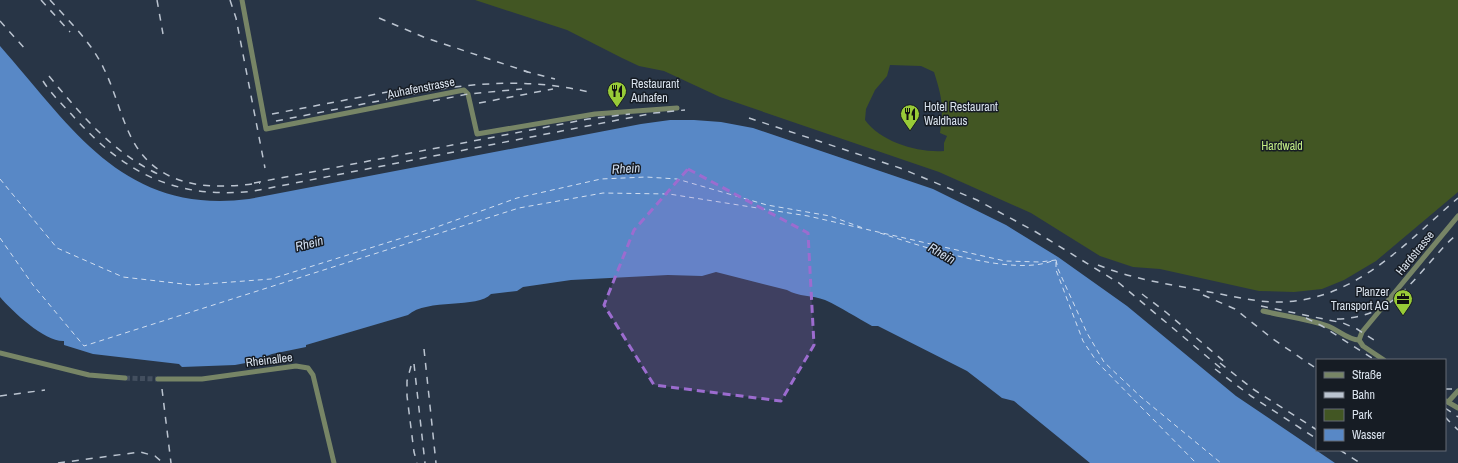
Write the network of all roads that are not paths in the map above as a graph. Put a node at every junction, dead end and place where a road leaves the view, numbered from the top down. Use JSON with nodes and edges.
{"nodes":[{"id":1,"x":242,"y":0,"type":"edge"},
{"id":2,"x":677,"y":108,"type":"dead end"},
{"id":3,"x":1458,"y":216,"type":"edge"},
{"id":4,"x":1263,"y":311,"type":"dead end"},
{"id":5,"x":1359,"y":340,"type":"junction"},
{"id":6,"x":0,"y":353,"type":"edge"},
{"id":7,"x":1382,"y":359,"type":"edge"},
{"id":8,"x":125,"y":378,"type":"tunnel mouth"},
{"id":9,"x":158,"y":379,"type":"tunnel mouth"},
{"id":10,"x":1458,"y":391,"type":"edge"},
{"id":11,"x":1446,"y":401,"type":"edge"},
{"id":12,"x":1458,"y":408,"type":"edge"},
{"id":13,"x":334,"y":463,"type":"edge"}],
"edges":[{"from":1,"to":2,"type":"street","name":"Auhafenstrasse"},
{"from":3,"to":5,"type":"street","name":"Hardstrasse"},
{"from":4,"to":5,"type":"street"},
{"from":5,"to":7,"type":"street"},
{"from":6,"to":8,"type":"street"},
{"from":9,"to":13,"type":"street","name":"Rheinallee"},
{"from":10,"to":11,"type":"street"},
{"from":11,"to":12,"type":"street"}]}
